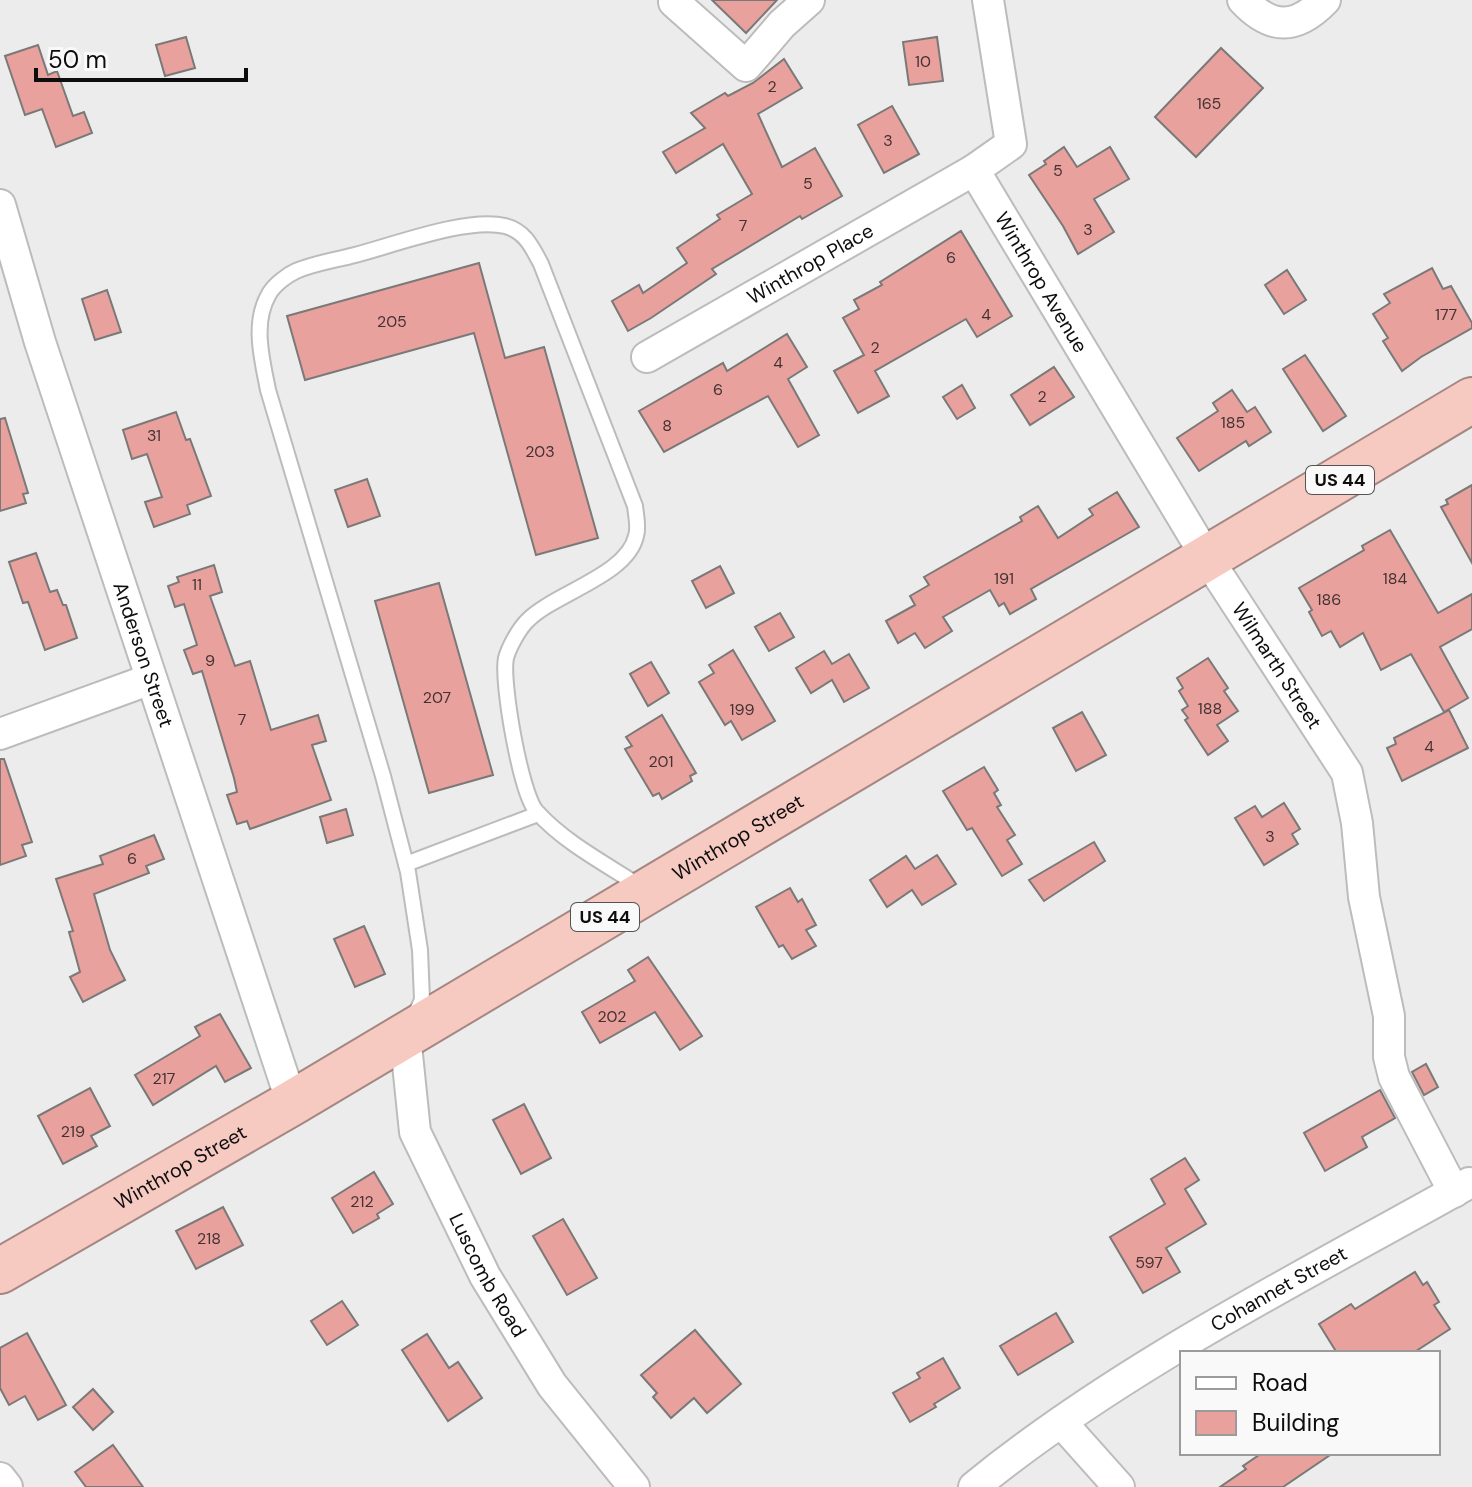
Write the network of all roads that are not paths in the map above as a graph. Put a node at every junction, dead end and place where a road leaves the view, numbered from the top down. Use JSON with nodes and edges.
{"nodes":[{"id":1,"x":809,"y":0,"type":"edge"},
{"id":2,"x":988,"y":0,"type":"edge"},
{"id":3,"x":1243,"y":0,"type":"edge"},
{"id":4,"x":1325,"y":0,"type":"edge"},
{"id":5,"x":674,"y":2,"type":"edge"},
{"id":6,"x":974,"y":170,"type":"junction"},
{"id":7,"x":0,"y":205,"type":"edge"},
{"id":8,"x":647,"y":357,"type":"dead end"},
{"id":9,"x":1472,"y":400,"type":"edge"},
{"id":10,"x":1207,"y":558,"type":"junction"},
{"id":11,"x":151,"y":679,"type":"junction"},
{"id":12,"x":0,"y":734,"type":"edge"},
{"id":13,"x":538,"y":814,"type":"junction"},
{"id":14,"x":406,"y":864,"type":"junction"},
{"id":15,"x":648,"y":891,"type":"junction"},
{"id":16,"x":405,"y":1035,"type":"junction"},
{"id":17,"x":292,"y":1103,"type":"junction"},
{"id":18,"x":1463,"y":1186,"type":"edge"},
{"id":19,"x":0,"y":1271,"type":"edge"},
{"id":20,"x":1061,"y":1422,"type":"junction"},
{"id":21,"x":0,"y":1478,"type":"edge"},
{"id":22,"x":7,"y":1487,"type":"edge"},
{"id":23,"x":634,"y":1487,"type":"edge"},
{"id":24,"x":974,"y":1487,"type":"edge"},
{"id":25,"x":1119,"y":1487,"type":"edge"}],
"edges":[{"from":1,"to":5,"type":"street"},
{"from":2,"to":6,"type":"street"},
{"from":3,"to":4,"type":"street"},
{"from":6,"to":8,"type":"street","name":"Winthrop Place"},
{"from":6,"to":10,"type":"street","name":"Winthrop Avenue"},
{"from":7,"to":11,"type":"street","name":"Anderson Street"},
{"from":9,"to":10,"type":"highway","name":"Winthrop Street","number":"US 44"},
{"from":10,"to":15,"type":"highway","name":"Winthrop Street","number":"US 44"},
{"from":10,"to":18,"type":"street","name":"Wilmarth Street"},
{"from":11,"to":12,"type":"street"},
{"from":11,"to":17,"type":"street","name":"Anderson Street"},
{"from":13,"to":14,"type":"lane"},
{"from":13,"to":14,"type":"lane"},
{"from":13,"to":15,"type":"lane"},
{"from":14,"to":16,"type":"lane"},
{"from":15,"to":16,"type":"highway","name":"Winthrop Street","number":"US 44"},
{"from":16,"to":17,"type":"highway","name":"Winthrop Street","number":"US 44"},
{"from":16,"to":23,"type":"street","name":"Luscomb Road"},
{"from":17,"to":19,"type":"highway","name":"Winthrop Street","number":"US 44"},
{"from":18,"to":20,"type":"street","name":"Cohannet Street"},
{"from":20,"to":24,"type":"street","name":"Cohannet Street"},
{"from":20,"to":25,"type":"street"},
{"from":21,"to":22,"type":"street"}]}
